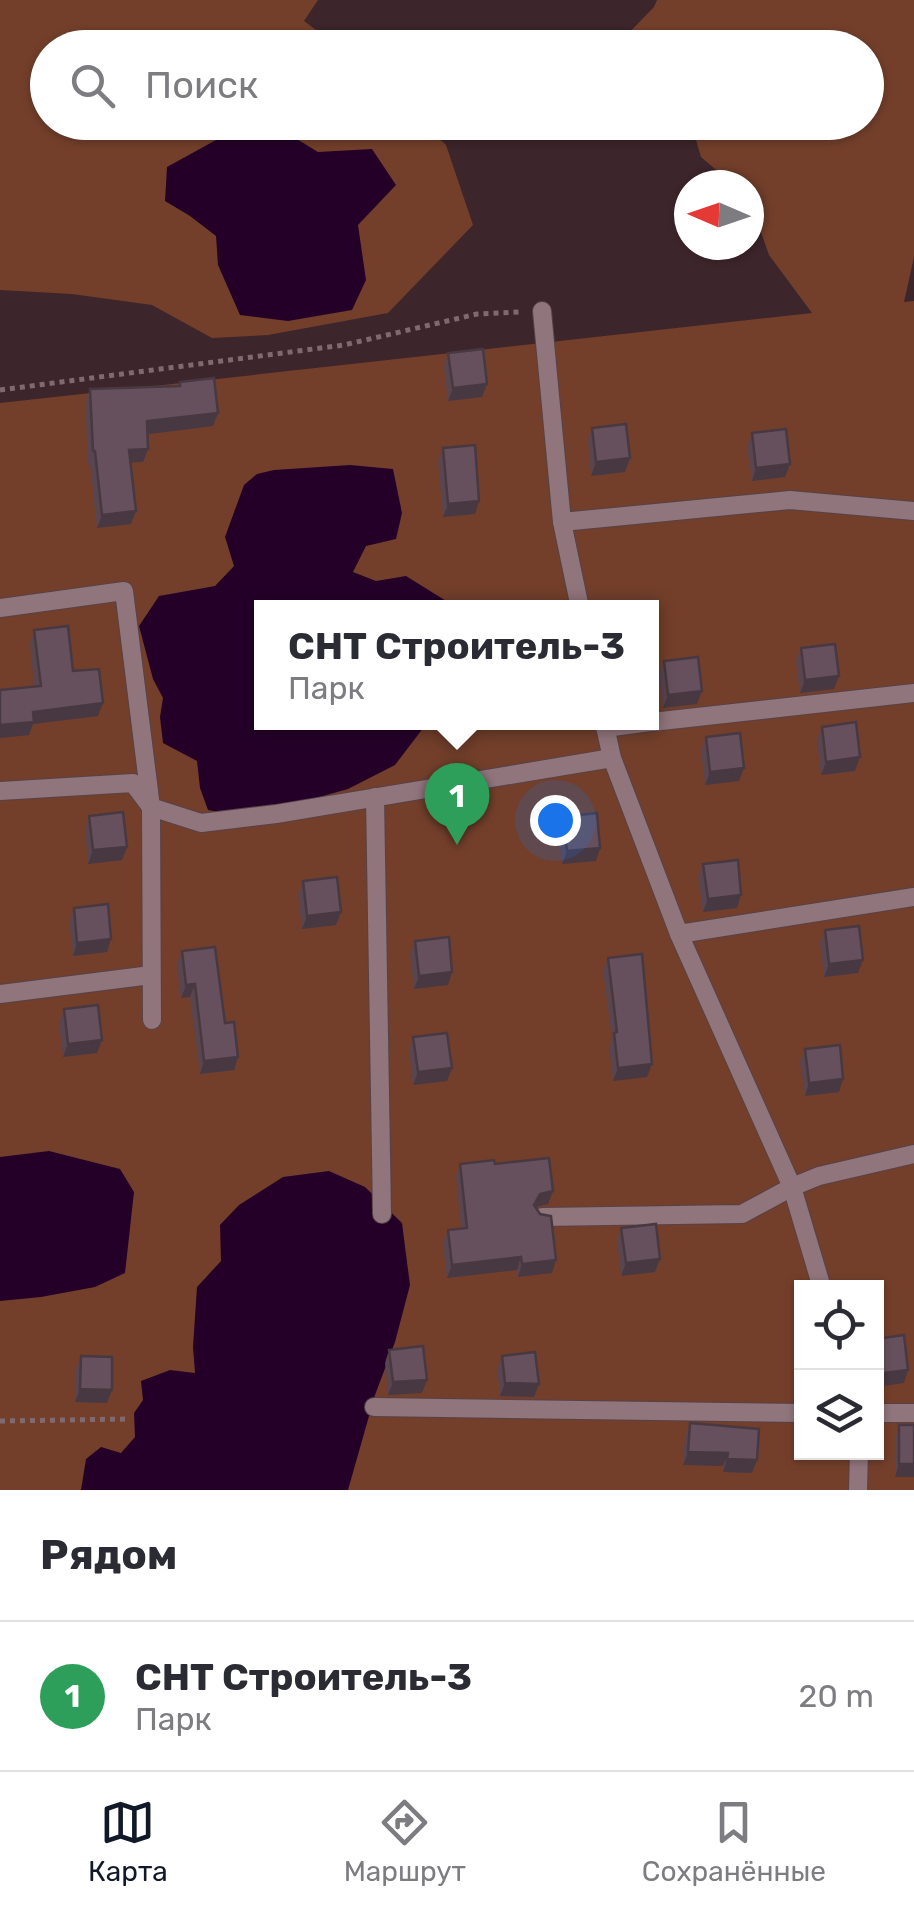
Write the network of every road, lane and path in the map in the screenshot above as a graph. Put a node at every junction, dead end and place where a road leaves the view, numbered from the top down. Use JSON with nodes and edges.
{"nodes":[{"id":1,"x":542,"y":311,"type":"joint"},
{"id":2,"x":0,"y":390,"type":"edge"},
{"id":3,"x":914,"y":511,"type":"edge"},
{"id":4,"x":562,"y":522,"type":"junction"},
{"id":5,"x":578,"y":600,"type":"edge"},
{"id":6,"x":0,"y":608,"type":"edge"},
{"id":7,"x":914,"y":693,"type":"edge"},
{"id":8,"x":659,"y":721,"type":"edge"},
{"id":9,"x":606,"y":730,"type":"edge"},
{"id":10,"x":612,"y":758,"type":"junction"},
{"id":11,"x":0,"y":791,"type":"edge"},
{"id":12,"x":374,"y":797,"type":"junction"},
{"id":13,"x":151,"y":807,"type":"junction"},
{"id":14,"x":914,"y":897,"type":"edge"},
{"id":15,"x":679,"y":934,"type":"junction"},
{"id":16,"x":151,"y":976,"type":"junction"},
{"id":17,"x":0,"y":994,"type":"edge"},
{"id":18,"x":152,"y":1020,"type":"dead end"},
{"id":19,"x":914,"y":1154,"type":"edge"},
{"id":20,"x":792,"y":1187,"type":"junction"},
{"id":21,"x":382,"y":1214,"type":"dead end"},
{"id":22,"x":542,"y":1217,"type":"edge"},
{"id":23,"x":820,"y":1280,"type":"edge"},
{"id":24,"x":374,"y":1407,"type":"dead end"},
{"id":25,"x":914,"y":1412,"type":"edge"},
{"id":26,"x":794,"y":1413,"type":"edge"},
{"id":27,"x":884,"y":1414,"type":"edge"},
{"id":28,"x":128,"y":1419,"type":"dead end"},
{"id":29,"x":0,"y":1421,"type":"edge"},
{"id":30,"x":859,"y":1460,"type":"edge"},
{"id":31,"x":858,"y":1490,"type":"edge"}],
"edges":[{"from":1,"to":2,"type":"path"},
{"from":1,"to":4,"type":"lane"},
{"from":3,"to":4,"type":"lane"},
{"from":4,"to":5,"type":"lane"},
{"from":6,"to":13,"type":"lane"},
{"from":7,"to":8,"type":"lane"},
{"from":9,"to":10,"type":"lane"},
{"from":10,"to":12,"type":"lane"},
{"from":10,"to":15,"type":"lane"},
{"from":11,"to":13,"type":"lane"},
{"from":12,"to":13,"type":"lane"},
{"from":12,"to":21,"type":"lane"},
{"from":13,"to":16,"type":"lane"},
{"from":14,"to":15,"type":"lane"},
{"from":15,"to":20,"type":"lane"},
{"from":16,"to":17,"type":"lane"},
{"from":16,"to":18,"type":"lane"},
{"from":19,"to":20,"type":"lane"},
{"from":20,"to":22,"type":"lane"},
{"from":20,"to":23,"type":"lane"},
{"from":24,"to":26,"type":"lane"},
{"from":25,"to":27,"type":"lane"},
{"from":28,"to":29,"type":"path"},
{"from":30,"to":31,"type":"lane"}]}
